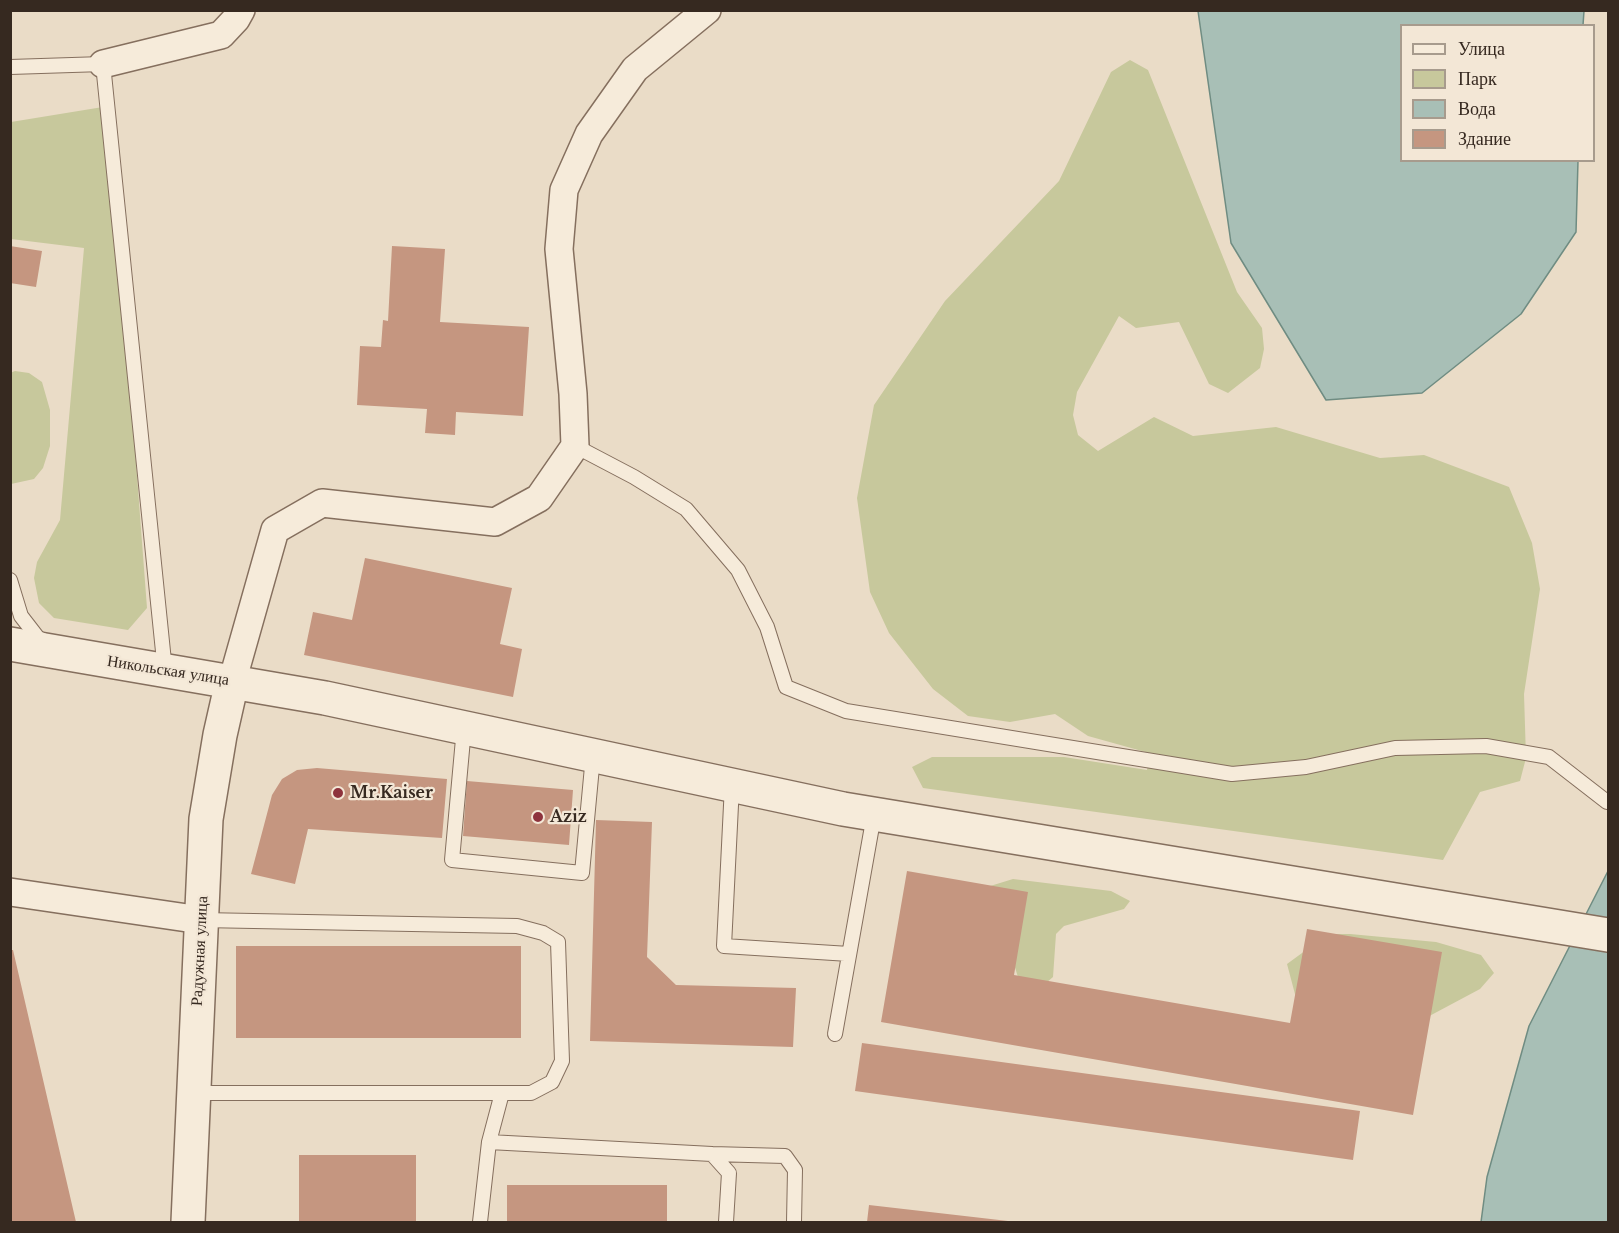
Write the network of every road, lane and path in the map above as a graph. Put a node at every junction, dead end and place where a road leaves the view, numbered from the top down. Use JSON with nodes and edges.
{"nodes":[{"id":1,"x":241,"y":10,"type":"edge"},
{"id":2,"x":707,"y":10,"type":"edge"},
{"id":3,"x":103,"y":64,"type":"junction"},
{"id":4,"x":10,"y":67,"type":"edge"},
{"id":5,"x":575,"y":446,"type":"junction"},
{"id":6,"x":10,"y":580,"type":"edge"},
{"id":7,"x":10,"y":644,"type":"edge"},
{"id":8,"x":72,"y":656,"type":"junction"},
{"id":9,"x":165,"y":671,"type":"junction"},
{"id":10,"x":232,"y":682,"type":"junction"},
{"id":11,"x":464,"y":728,"type":"junction"},
{"id":12,"x":593,"y":756,"type":"junction"},
{"id":13,"x":732,"y":785,"type":"junction"},
{"id":14,"x":1607,"y":802,"type":"edge"},
{"id":15,"x":874,"y":815,"type":"junction"},
{"id":16,"x":10,"y":892,"type":"edge"},
{"id":17,"x":201,"y":920,"type":"junction"},
{"id":18,"x":1608,"y":935,"type":"edge"},
{"id":19,"x":849,"y":954,"type":"junction"},
{"id":20,"x":835,"y":1034,"type":"dead end"},
{"id":21,"x":193,"y":1093,"type":"junction"},
{"id":22,"x":502,"y":1093,"type":"junction"},
{"id":23,"x":489,"y":1142,"type":"junction"},
{"id":24,"x":712,"y":1154,"type":"junction"},
{"id":25,"x":188,"y":1222,"type":"edge"},
{"id":26,"x":480,"y":1222,"type":"edge"},
{"id":27,"x":726,"y":1222,"type":"edge"},
{"id":28,"x":794,"y":1222,"type":"edge"}],
"edges":[{"from":1,"to":3,"type":"street"},
{"from":2,"to":5,"type":"street"},
{"from":3,"to":4,"type":"lane"},
{"from":3,"to":9,"type":"lane"},
{"from":5,"to":10,"type":"street"},
{"from":5,"to":14,"type":"lane"},
{"from":6,"to":8,"type":"lane"},
{"from":7,"to":8,"type":"street","name":"Никольская улица"},
{"from":8,"to":9,"type":"street","name":"Никольская улица"},
{"from":9,"to":10,"type":"street","name":"Никольская улица"},
{"from":10,"to":11,"type":"street","name":"Никольская улица"},
{"from":10,"to":17,"type":"street","name":"Радужная улица"},
{"from":11,"to":12,"type":"street","name":"Никольская улица"},
{"from":11,"to":12,"type":"lane"},
{"from":12,"to":13,"type":"street","name":"Никольская улица"},
{"from":13,"to":15,"type":"street","name":"Никольская улица"},
{"from":13,"to":19,"type":"lane"},
{"from":15,"to":18,"type":"street","name":"Никольская улица"},
{"from":15,"to":19,"type":"lane"},
{"from":16,"to":17,"type":"street"},
{"from":17,"to":21,"type":"street","name":"Радужная улица"},
{"from":17,"to":22,"type":"lane"},
{"from":19,"to":20,"type":"lane"},
{"from":21,"to":22,"type":"lane"},
{"from":21,"to":25,"type":"street","name":"Радужная улица"},
{"from":22,"to":23,"type":"lane"},
{"from":23,"to":24,"type":"lane"},
{"from":23,"to":26,"type":"lane"},
{"from":24,"to":27,"type":"lane"},
{"from":24,"to":28,"type":"lane"}]}
